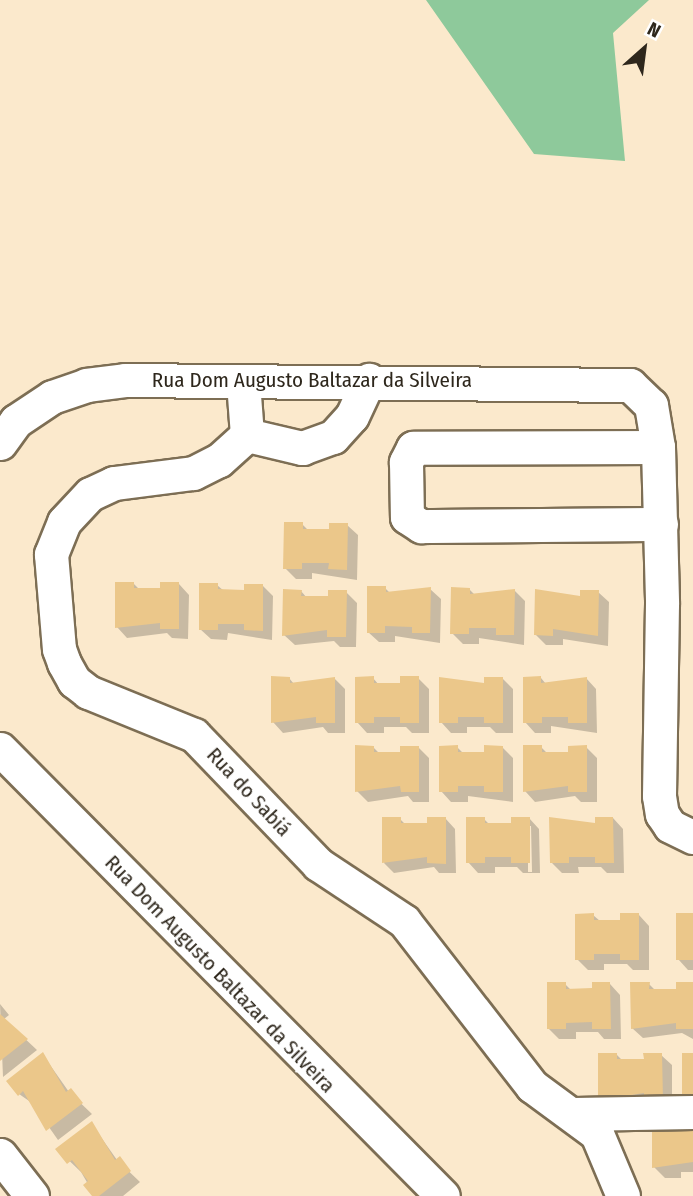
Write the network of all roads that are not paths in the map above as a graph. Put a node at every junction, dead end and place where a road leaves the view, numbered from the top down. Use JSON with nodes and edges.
{"nodes":[{"id":1,"x":369,"y":380,"type":"junction"},
{"id":2,"x":243,"y":382,"type":"junction"},
{"id":3,"x":247,"y":435,"type":"junction"},
{"id":4,"x":0,"y":443,"type":"edge"},
{"id":5,"x":658,"y":447,"type":"junction"},
{"id":6,"x":661,"y":524,"type":"junction"},
{"id":7,"x":0,"y":749,"type":"edge"},
{"id":8,"x":693,"y":837,"type":"edge"},
{"id":9,"x":693,"y":1112,"type":"edge"},
{"id":10,"x":574,"y":1114,"type":"junction"},
{"id":11,"x":0,"y":1155,"type":"edge"},
{"id":12,"x":32,"y":1196,"type":"edge"},
{"id":13,"x":443,"y":1196,"type":"edge"},
{"id":14,"x":623,"y":1196,"type":"edge"}],
"edges":[{"from":1,"to":2,"type":"street","name":"Rua Dom Augusto Baltazar da Silveira"},
{"from":1,"to":3,"type":"street"},
{"from":1,"to":5,"type":"street","name":"Rua Dom Augusto Baltazar da Silveira"},
{"from":2,"to":3,"type":"street"},
{"from":2,"to":4,"type":"street","name":"Rua Dom Augusto Baltazar da Silveira"},
{"from":3,"to":10,"type":"street","name":"Rua do Sabiá"},
{"from":5,"to":6,"type":"street"},
{"from":5,"to":6,"type":"street"},
{"from":6,"to":8,"type":"street"},
{"from":7,"to":13,"type":"street","name":"Rua Dom Augusto Baltazar da Silveira"},
{"from":9,"to":10,"type":"street"},
{"from":10,"to":14,"type":"street","name":"Rua do Sabiá"},
{"from":11,"to":12,"type":"street"}]}
